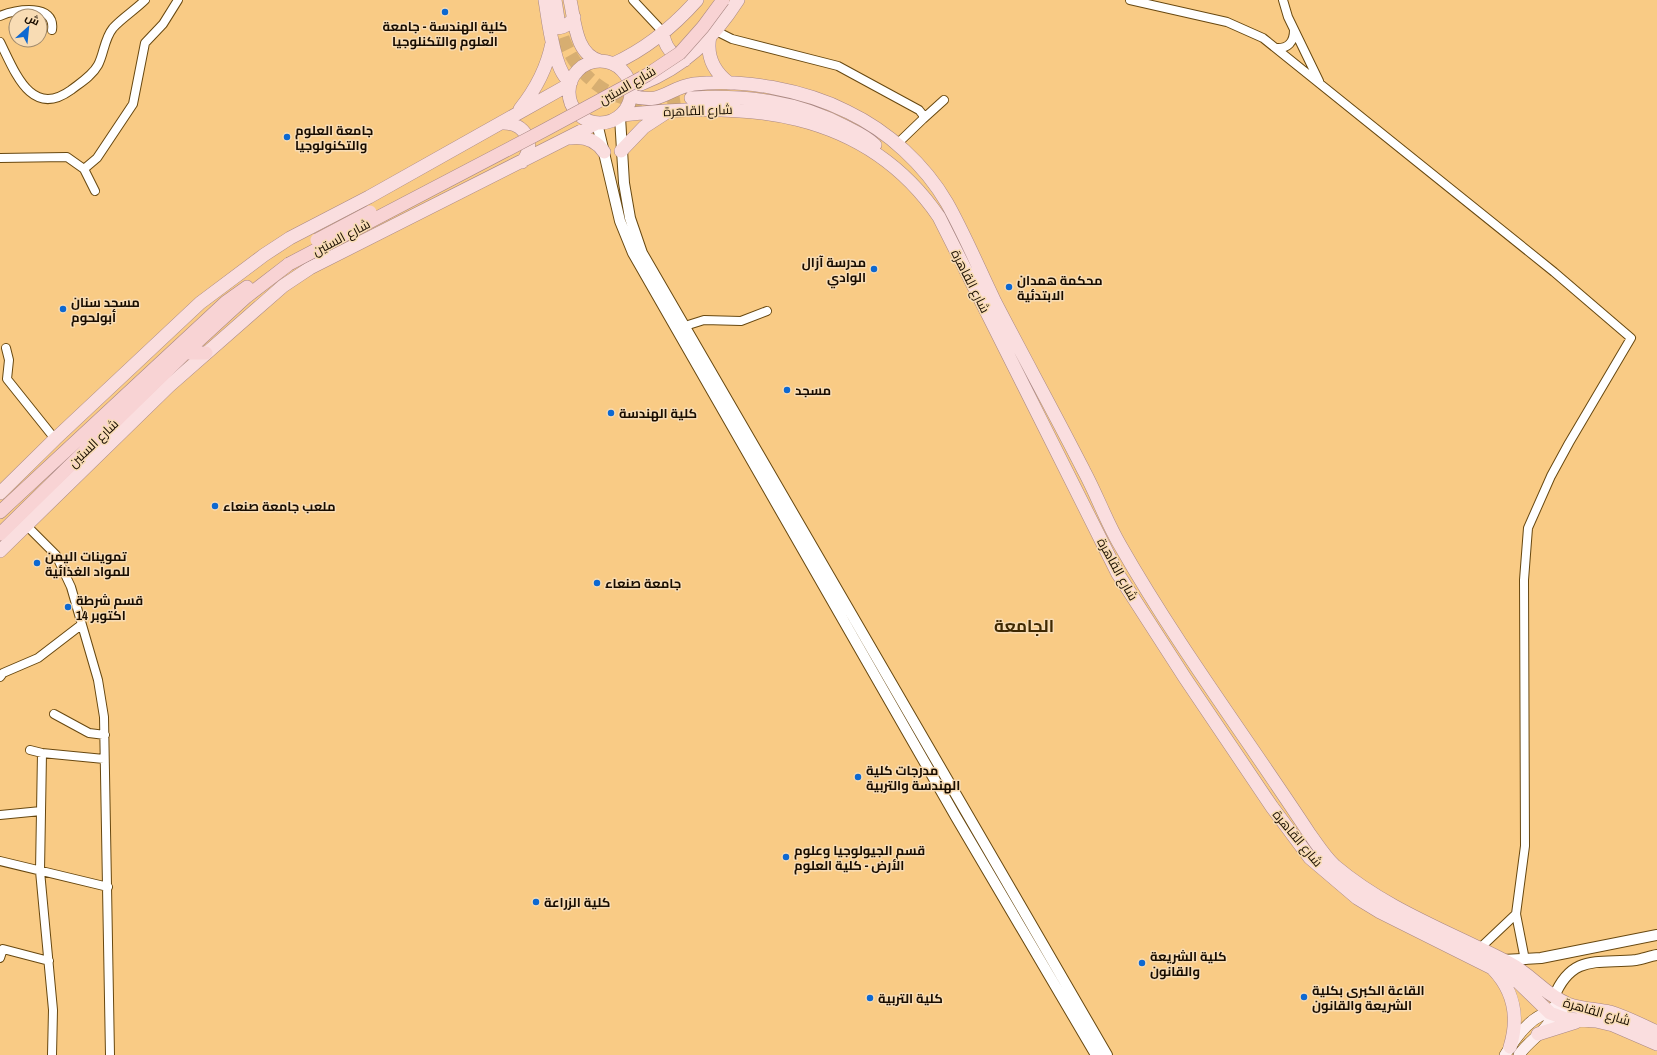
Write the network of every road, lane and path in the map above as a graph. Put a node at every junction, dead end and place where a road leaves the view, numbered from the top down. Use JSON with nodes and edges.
{"nodes":[{"id":1,"x":146,"y":0,"type":"edge"},
{"id":2,"x":178,"y":0,"type":"edge"},
{"id":3,"x":545,"y":0,"type":"edge"},
{"id":4,"x":555,"y":0,"type":"edge"},
{"id":5,"x":561,"y":0,"type":"edge"},
{"id":6,"x":570,"y":0,"type":"edge"},
{"id":7,"x":633,"y":0,"type":"edge"},
{"id":8,"x":697,"y":0,"type":"edge"},
{"id":9,"x":714,"y":0,"type":"edge"},
{"id":10,"x":723,"y":0,"type":"edge"},
{"id":11,"x":738,"y":0,"type":"edge"},
{"id":12,"x":1130,"y":0,"type":"edge"},
{"id":13,"x":1282,"y":0,"type":"edge"},
{"id":14,"x":0,"y":16,"type":"edge"},
{"id":15,"x":561,"y":20,"type":"junction"},
{"id":16,"x":52,"y":30,"type":"dead end"},
{"id":17,"x":1294,"y":30,"type":"junction"},
{"id":18,"x":663,"y":32,"type":"junction"},
{"id":19,"x":713,"y":34,"type":"junction"},
{"id":20,"x":552,"y":41,"type":"junction"},
{"id":21,"x":0,"y":42,"type":"edge"},
{"id":22,"x":1276,"y":48,"type":"junction"},
{"id":23,"x":685,"y":60,"type":"junction"},
{"id":24,"x":600,"y":61,"type":"junction"},
{"id":25,"x":613,"y":64,"type":"junction"},
{"id":26,"x":570,"y":83,"type":"junction"},
{"id":27,"x":729,"y":83,"type":"junction"},
{"id":28,"x":1320,"y":84,"type":"junction"},
{"id":29,"x":632,"y":92,"type":"junction"},
{"id":30,"x":689,"y":96,"type":"junction"},
{"id":31,"x":944,"y":100,"type":"dead end"},
{"id":32,"x":671,"y":110,"type":"junction"},
{"id":33,"x":621,"y":116,"type":"junction"},
{"id":34,"x":507,"y":119,"type":"junction"},
{"id":35,"x":923,"y":119,"type":"junction"},
{"id":36,"x":597,"y":124,"type":"junction"},
{"id":37,"x":570,"y":138,"type":"junction"},
{"id":38,"x":897,"y":144,"type":"junction"},
{"id":39,"x":621,"y":151,"type":"junction"},
{"id":40,"x":604,"y":152,"type":"junction"},
{"id":41,"x":0,"y":158,"type":"edge"},
{"id":42,"x":522,"y":162,"type":"junction"},
{"id":43,"x":84,"y":169,"type":"junction"},
{"id":44,"x":95,"y":190,"type":"dead end"},
{"id":45,"x":625,"y":220,"type":"junction"},
{"id":46,"x":288,"y":261,"type":"junction"},
{"id":47,"x":767,"y":311,"type":"dead end"},
{"id":48,"x":684,"y":326,"type":"junction"},
{"id":49,"x":6,"y":348,"type":"dead end"},
{"id":50,"x":185,"y":353,"type":"junction"},
{"id":51,"x":206,"y":353,"type":"junction"},
{"id":52,"x":55,"y":439,"type":"junction"},
{"id":53,"x":753,"y":454,"type":"junction"},
{"id":54,"x":760,"y":466,"type":"junction"},
{"id":55,"x":0,"y":493,"type":"edge"},
{"id":56,"x":2,"y":508,"type":"edge"},
{"id":57,"x":27,"y":526,"type":"junction"},
{"id":58,"x":8,"y":532,"type":"edge"},
{"id":59,"x":0,"y":551,"type":"edge"},
{"id":60,"x":81,"y":625,"type":"junction"},
{"id":61,"x":0,"y":677,"type":"edge"},
{"id":62,"x":54,"y":714,"type":"dead end"},
{"id":63,"x":105,"y":735,"type":"junction"},
{"id":64,"x":30,"y":750,"type":"dead end"},
{"id":65,"x":42,"y":753,"type":"junction"},
{"id":66,"x":104,"y":759,"type":"junction"},
{"id":67,"x":1286,"y":798,"type":"junction"},
{"id":68,"x":1272,"y":807,"type":"junction"},
{"id":69,"x":41,"y":811,"type":"junction"},
{"id":70,"x":0,"y":815,"type":"edge"},
{"id":71,"x":967,"y":815,"type":"junction"},
{"id":72,"x":956,"y":817,"type":"junction"},
{"id":73,"x":0,"y":861,"type":"edge"},
{"id":74,"x":40,"y":871,"type":"junction"},
{"id":75,"x":108,"y":887,"type":"junction"},
{"id":76,"x":1516,"y":914,"type":"junction"},
{"id":77,"x":1027,"y":926,"type":"junction"},
{"id":78,"x":1657,"y":935,"type":"edge"},
{"id":79,"x":1465,"y":948,"type":"junction"},
{"id":80,"x":1479,"y":949,"type":"junction"},
{"id":81,"x":1657,"y":955,"type":"edge"},
{"id":82,"x":0,"y":958,"type":"edge"},
{"id":83,"x":1502,"y":960,"type":"junction"},
{"id":84,"x":1525,"y":960,"type":"junction"},
{"id":85,"x":49,"y":961,"type":"junction"},
{"id":86,"x":1489,"y":965,"type":"junction"},
{"id":87,"x":1552,"y":1008,"type":"junction"},
{"id":88,"x":1579,"y":1014,"type":"junction"},
{"id":89,"x":1657,"y":1032,"type":"edge"},
{"id":90,"x":1538,"y":1034,"type":"junction"},
{"id":91,"x":1657,"y":1044,"type":"edge"},
{"id":92,"x":1511,"y":1052,"type":"edge"},
{"id":93,"x":52,"y":1055,"type":"edge"},
{"id":94,"x":110,"y":1055,"type":"edge"},
{"id":95,"x":1096,"y":1055,"type":"edge"},
{"id":96,"x":1107,"y":1055,"type":"edge"}],
"edges":[{"from":1,"to":21,"type":"street"},
{"from":2,"to":43,"type":"street"},
{"from":3,"to":15,"type":"main road"},
{"from":4,"to":15,"type":"main road"},
{"from":5,"to":15,"type":"main road"},
{"from":6,"to":15,"type":"main road"},
{"from":7,"to":18,"type":"street"},
{"from":8,"to":18,"type":"main road","name":"شارع الستين"},
{"from":9,"to":46,"type":"highway","name":"شارع الستين","bridge":true},
{"from":10,"to":46,"type":"highway","name":"شارع الستين","bridge":true},
{"from":11,"to":19,"type":"main road","name":"شارع الستين"},
{"from":12,"to":22,"type":"street"},
{"from":13,"to":17,"type":"street"},
{"from":14,"to":16,"type":"street"},
{"from":15,"to":20,"type":"main road"},
{"from":15,"to":24,"type":"main road"},
{"from":17,"to":22,"type":"street"},
{"from":17,"to":28,"type":"street"},
{"from":18,"to":23,"type":"main road"},
{"from":18,"to":25,"type":"main road","name":"شارع الستين"},
{"from":19,"to":23,"type":"main road","name":"شارع الستين"},
{"from":19,"to":27,"type":"main road"},
{"from":19,"to":35,"type":"street"},
{"from":20,"to":26,"type":"main road"},
{"from":20,"to":34,"type":"main road"},
{"from":22,"to":28,"type":"street"},
{"from":23,"to":29,"type":"main road","name":"شارع الستين"},
{"from":24,"to":25,"type":"main road"},
{"from":24,"to":26,"type":"main road"},
{"from":25,"to":29,"type":"main road"},
{"from":26,"to":34,"type":"main road","name":"شارع الستين"},
{"from":26,"to":36,"type":"main road"},
{"from":27,"to":30,"type":"main road","name":"شارع القاهرة"},
{"from":27,"to":38,"type":"main road","name":"شارع القاهرة"},
{"from":28,"to":76,"type":"street"},
{"from":29,"to":30,"type":"main road","name":"شارع القاهرة"},
{"from":29,"to":33,"type":"main road"},
{"from":30,"to":32,"type":"main road","name":"شارع القاهرة"},
{"from":30,"to":38,"type":"main road"},
{"from":30,"to":68,"type":"main road","name":"شارع القاهرة"},
{"from":31,"to":35,"type":"street"},
{"from":32,"to":33,"type":"main road","name":"شارع القاهرة"},
{"from":32,"to":39,"type":"main road"},
{"from":33,"to":36,"type":"main road"},
{"from":33,"to":39,"type":"street"},
{"from":34,"to":42,"type":"main road"},
{"from":34,"to":52,"type":"main road","name":"شارع الستين"},
{"from":35,"to":38,"type":"street"},
{"from":36,"to":37,"type":"main road","name":"شارع الستين"},
{"from":36,"to":40,"type":"street"},
{"from":37,"to":40,"type":"main road"},
{"from":37,"to":42,"type":"main road","name":"شارع الستين"},
{"from":38,"to":67,"type":"main road","name":"شارع القاهرة"},
{"from":39,"to":45,"type":"street"},
{"from":40,"to":45,"type":"street"},
{"from":41,"to":43,"type":"street"},
{"from":42,"to":51,"type":"main road","name":"شارع الستين"},
{"from":43,"to":44,"type":"street"},
{"from":45,"to":48,"type":"street"},
{"from":45,"to":53,"type":"street"},
{"from":46,"to":50,"type":"highway","name":"شارع الستين"},
{"from":46,"to":56,"type":"highway","name":"شارع الستين"},
{"from":47,"to":48,"type":"street"},
{"from":48,"to":53,"type":"street"},
{"from":49,"to":52,"type":"street"},
{"from":50,"to":51,"type":"highway"},
{"from":50,"to":58,"type":"highway","name":"شارع الستين"},
{"from":51,"to":57,"type":"main road","name":"شارع الستين"},
{"from":52,"to":55,"type":"main road","name":"شارع الستين"},
{"from":53,"to":54,"type":"street"},
{"from":54,"to":71,"type":"street"},
{"from":54,"to":72,"type":"street"},
{"from":57,"to":58,"type":"main road","name":"شارع الستين"},
{"from":57,"to":60,"type":"street"},
{"from":58,"to":59,"type":"main road","name":"شارع الستين"},
{"from":60,"to":61,"type":"street"},
{"from":60,"to":63,"type":"street"},
{"from":62,"to":63,"type":"street"},
{"from":63,"to":66,"type":"street"},
{"from":64,"to":65,"type":"street"},
{"from":65,"to":66,"type":"street"},
{"from":65,"to":69,"type":"street"},
{"from":66,"to":75,"type":"street"},
{"from":67,"to":68,"type":"main road"},
{"from":67,"to":79,"type":"main road","name":"شارع القاهرة"},
{"from":68,"to":79,"type":"main road","name":"شارع القاهرة"},
{"from":69,"to":70,"type":"street"},
{"from":69,"to":74,"type":"street"},
{"from":71,"to":72,"type":"street"},
{"from":71,"to":77,"type":"street"},
{"from":72,"to":77,"type":"street"},
{"from":73,"to":74,"type":"street"},
{"from":74,"to":75,"type":"street"},
{"from":74,"to":85,"type":"street"},
{"from":75,"to":94,"type":"street"},
{"from":76,"to":80,"type":"street"},
{"from":76,"to":84,"type":"street"},
{"from":77,"to":95,"type":"street"},
{"from":77,"to":96,"type":"street"},
{"from":78,"to":84,"type":"street"},
{"from":79,"to":80,"type":"main road","name":"شارع القاهرة"},
{"from":79,"to":86,"type":"main road","name":"شارع القاهرة"},
{"from":80,"to":83,"type":"main road","name":"شارع القاهرة"},
{"from":81,"to":87,"type":"street"},
{"from":82,"to":85,"type":"street"},
{"from":83,"to":84,"type":"street"},
{"from":83,"to":87,"type":"main road","name":"شارع القاهرة"},
{"from":85,"to":93,"type":"street"},
{"from":86,"to":87,"type":"main road","name":"شارع القاهرة"},
{"from":86,"to":92,"type":"main road"},
{"from":87,"to":88,"type":"main road","name":"شارع القاهرة"},
{"from":87,"to":88,"type":"main road","name":"شارع القاهرة"},
{"from":87,"to":90,"type":"main road"},
{"from":87,"to":92,"type":"main road"},
{"from":88,"to":89,"type":"main road","name":"شارع القاهرة"},
{"from":88,"to":90,"type":"main road"},
{"from":88,"to":91,"type":"main road","name":"شارع القاهرة"},
{"from":90,"to":92,"type":"main road"}]}
